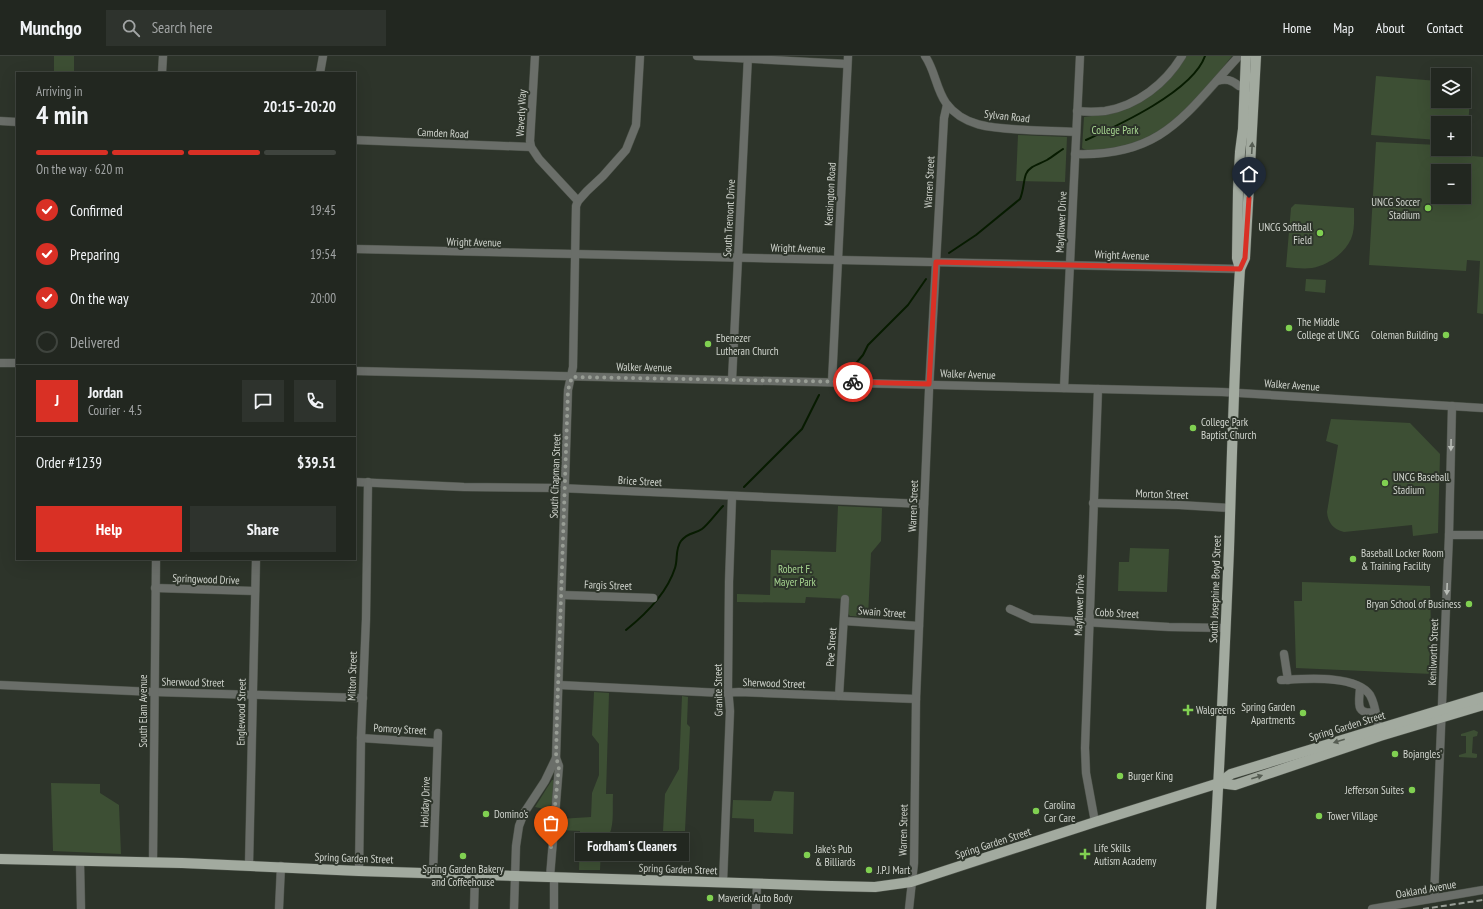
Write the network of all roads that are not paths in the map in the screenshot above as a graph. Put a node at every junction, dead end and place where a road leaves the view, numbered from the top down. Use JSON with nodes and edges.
{"nodes":[{"id":1,"x":163,"y":56,"type":"edge"},
{"id":2,"x":323,"y":56,"type":"edge"},
{"id":3,"x":535,"y":56,"type":"edge"},
{"id":4,"x":640,"y":56,"type":"edge"},
{"id":5,"x":697,"y":56,"type":"edge"},
{"id":6,"x":925,"y":56,"type":"edge"},
{"id":7,"x":1080,"y":56,"type":"edge"},
{"id":8,"x":1182,"y":56,"type":"edge"},
{"id":9,"x":1239,"y":56,"type":"edge"},
{"id":10,"x":1246,"y":56,"type":"edge"},
{"id":11,"x":1256,"y":56,"type":"edge"},
{"id":12,"x":747,"y":57,"type":"edge"},
{"id":13,"x":847,"y":60,"type":"edge"},
{"id":14,"x":162,"y":72,"type":"edge"},
{"id":15,"x":320,"y":72,"type":"edge"},
{"id":16,"x":1217,"y":81,"type":"junction"},
{"id":17,"x":1239,"y":86,"type":"junction"},
{"id":18,"x":948,"y":105,"type":"junction"},
{"id":19,"x":1077,"y":111,"type":"junction"},
{"id":20,"x":0,"y":121,"type":"edge"},
{"id":21,"x":16,"y":122,"type":"edge"},
{"id":22,"x":1076,"y":132,"type":"junction"},
{"id":23,"x":356,"y":140,"type":"edge"},
{"id":24,"x":531,"y":147,"type":"junction"},
{"id":25,"x":1240,"y":152,"type":"junction"},
{"id":26,"x":1075,"y":154,"type":"junction"},
{"id":27,"x":578,"y":201,"type":"junction"},
{"id":28,"x":356,"y":249,"type":"edge"},
{"id":29,"x":575,"y":254,"type":"junction"},
{"id":30,"x":738,"y":258,"type":"junction"},
{"id":31,"x":838,"y":260,"type":"junction"},
{"id":32,"x":936,"y":262,"type":"junction"},
{"id":33,"x":1069,"y":265,"type":"junction"},
{"id":34,"x":1240,"y":269,"type":"junction"},
{"id":35,"x":0,"y":363,"type":"edge"},
{"id":36,"x":16,"y":363,"type":"edge"},
{"id":37,"x":356,"y":371,"type":"edge"},
{"id":38,"x":572,"y":377,"type":"junction"},
{"id":39,"x":732,"y":380,"type":"junction"},
{"id":40,"x":832,"y":382,"type":"junction"},
{"id":41,"x":929,"y":384,"type":"junction"},
{"id":42,"x":1064,"y":388,"type":"junction"},
{"id":43,"x":1098,"y":389,"type":"junction"},
{"id":44,"x":1234,"y":392,"type":"junction"},
{"id":45,"x":1452,"y":406,"type":"junction"},
{"id":46,"x":1483,"y":408,"type":"edge"},
{"id":47,"x":356,"y":482,"type":"edge"},
{"id":48,"x":368,"y":482,"type":"junction"},
{"id":49,"x":566,"y":489,"type":"junction"},
{"id":50,"x":732,"y":497,"type":"junction"},
{"id":51,"x":1093,"y":503,"type":"junction"},
{"id":52,"x":924,"y":504,"type":"junction"},
{"id":53,"x":1230,"y":508,"type":"junction"},
{"id":54,"x":1449,"y":535,"type":"junction"},
{"id":55,"x":1483,"y":535,"type":"edge"},
{"id":56,"x":156,"y":560,"type":"edge"},
{"id":57,"x":256,"y":560,"type":"edge"},
{"id":58,"x":155,"y":588,"type":"junction"},
{"id":59,"x":255,"y":591,"type":"junction"},
{"id":60,"x":562,"y":595,"type":"junction"},
{"id":61,"x":653,"y":598,"type":"dead end"},
{"id":62,"x":845,"y":599,"type":"dead end"},
{"id":63,"x":1010,"y":609,"type":"dead end"},
{"id":64,"x":844,"y":621,"type":"junction"},
{"id":65,"x":1089,"y":622,"type":"junction"},
{"id":66,"x":919,"y":626,"type":"junction"},
{"id":67,"x":1226,"y":628,"type":"junction"},
{"id":68,"x":1284,"y":654,"type":"dead end"},
{"id":69,"x":0,"y":685,"type":"edge"},
{"id":70,"x":559,"y":685,"type":"junction"},
{"id":71,"x":1360,"y":688,"type":"junction"},
{"id":72,"x":154,"y":692,"type":"junction"},
{"id":73,"x":729,"y":693,"type":"junction"},
{"id":74,"x":252,"y":694,"type":"junction"},
{"id":75,"x":839,"y":696,"type":"junction"},
{"id":76,"x":1483,"y":697,"type":"edge"},
{"id":77,"x":363,"y":698,"type":"junction"},
{"id":78,"x":916,"y":699,"type":"junction"},
{"id":79,"x":1483,"y":705,"type":"edge"},
{"id":80,"x":1376,"y":712,"type":"junction"},
{"id":81,"x":1442,"y":714,"type":"junction"},
{"id":82,"x":1379,"y":732,"type":"junction"},
{"id":83,"x":438,"y":733,"type":"dead end"},
{"id":84,"x":361,"y":738,"type":"junction"},
{"id":85,"x":437,"y":743,"type":"junction"},
{"id":86,"x":556,"y":758,"type":"junction"},
{"id":87,"x":1219,"y":783,"type":"junction"},
{"id":88,"x":1095,"y":822,"type":"junction"},
{"id":89,"x":0,"y":859,"type":"edge"},
{"id":90,"x":80,"y":861,"type":"junction"},
{"id":91,"x":153,"y":862,"type":"junction"},
{"id":92,"x":249,"y":865,"type":"junction"},
{"id":93,"x":281,"y":866,"type":"junction"},
{"id":94,"x":359,"y":871,"type":"junction"},
{"id":95,"x":433,"y":872,"type":"junction"},
{"id":96,"x":475,"y":874,"type":"junction"},
{"id":97,"x":515,"y":876,"type":"junction"},
{"id":98,"x":552,"y":877,"type":"junction"},
{"id":99,"x":723,"y":882,"type":"junction"},
{"id":100,"x":912,"y":882,"type":"junction"},
{"id":101,"x":757,"y":883,"type":"junction"},
{"id":102,"x":1483,"y":890,"type":"edge"},
{"id":103,"x":1434,"y":898,"type":"junction"},
{"id":104,"x":81,"y":909,"type":"edge"},
{"id":105,"x":279,"y":909,"type":"edge"},
{"id":106,"x":474,"y":909,"type":"edge"},
{"id":107,"x":514,"y":909,"type":"edge"},
{"id":108,"x":554,"y":909,"type":"edge"},
{"id":109,"x":756,"y":909,"type":"edge"},
{"id":110,"x":909,"y":909,"type":"edge"},
{"id":111,"x":1211,"y":909,"type":"edge"},
{"id":112,"x":1372,"y":909,"type":"edge"}],
"edges":[{"from":1,"to":14,"type":"street"},
{"from":2,"to":15,"type":"street"},
{"from":3,"to":24,"type":"street","name":"Waverly Way"},
{"from":4,"to":27,"type":"street"},
{"from":5,"to":12,"type":"street"},
{"from":6,"to":18,"type":"street","name":"Sylvan Road"},
{"from":7,"to":19,"type":"street","name":"Mayflower Drive"},
{"from":8,"to":19,"type":"street"},
{"from":9,"to":16,"type":"street"},
{"from":9,"to":17,"type":"main road"},
{"from":10,"to":25,"type":"main road","name":"South Josephine Boyd Street"},
{"from":34,"to":11,"type":"main road","name":"South Josephine Boyd Street","one_way":true},
{"from":12,"to":13,"type":"street"},
{"from":12,"to":30,"type":"street","name":"South Tremont Drive"},
{"from":13,"to":31,"type":"street","name":"Kensington Road"},
{"from":16,"to":17,"type":"street"},
{"from":16,"to":26,"type":"street"},
{"from":17,"to":25,"type":"main road"},
{"from":18,"to":22,"type":"street","name":"Sylvan Road"},
{"from":18,"to":32,"type":"street","name":"Warren Street"},
{"from":19,"to":22,"type":"street","name":"Mayflower Drive"},
{"from":20,"to":21,"type":"street"},
{"from":22,"to":26,"type":"street","name":"Mayflower Drive"},
{"from":23,"to":24,"type":"street","name":"Camden Road"},
{"from":24,"to":27,"type":"street","name":"Waverly Way"},
{"from":25,"to":34,"type":"main road","name":"South Josephine Boyd Street"},
{"from":26,"to":33,"type":"street","name":"Mayflower Drive"},
{"from":27,"to":29,"type":"street","name":"South Chapman Street"},
{"from":28,"to":29,"type":"street","name":"Wright Avenue"},
{"from":29,"to":30,"type":"street","name":"Wright Avenue"},
{"from":29,"to":38,"type":"street","name":"South Chapman Street"},
{"from":30,"to":31,"type":"street","name":"Wright Avenue"},
{"from":30,"to":39,"type":"street","name":"South Tremont Drive"},
{"from":31,"to":32,"type":"street","name":"Wright Avenue"},
{"from":31,"to":40,"type":"street","name":"Kensington Road"},
{"from":32,"to":33,"type":"street","name":"Wright Avenue"},
{"from":32,"to":41,"type":"street","name":"Warren Street"},
{"from":33,"to":34,"type":"street","name":"Wright Avenue"},
{"from":33,"to":42,"type":"street","name":"Mayflower Drive"},
{"from":34,"to":44,"type":"main road","name":"South Josephine Boyd Street"},
{"from":35,"to":36,"type":"street"},
{"from":37,"to":38,"type":"street","name":"Walker Avenue"},
{"from":38,"to":39,"type":"street","name":"Walker Avenue"},
{"from":38,"to":49,"type":"street","name":"South Chapman Street"},
{"from":39,"to":40,"type":"street","name":"Walker Avenue"},
{"from":40,"to":41,"type":"street","name":"Walker Avenue"},
{"from":41,"to":42,"type":"street","name":"Walker Avenue"},
{"from":41,"to":52,"type":"street","name":"Warren Street"},
{"from":42,"to":43,"type":"street","name":"Walker Avenue"},
{"from":43,"to":44,"type":"street","name":"Walker Avenue"},
{"from":43,"to":51,"type":"street","name":"Mayflower Drive"},
{"from":44,"to":45,"type":"street","name":"Walker Avenue"},
{"from":44,"to":53,"type":"main road","name":"South Josephine Boyd Street"},
{"from":45,"to":46,"type":"street","name":"Walker Avenue"},
{"from":45,"to":54,"type":"street","name":"Kenilworth Street","one_way":true},
{"from":47,"to":48,"type":"street","name":"Brice Street"},
{"from":48,"to":49,"type":"street","name":"Brice Street"},
{"from":48,"to":77,"type":"street","name":"Milton Street"},
{"from":49,"to":50,"type":"street","name":"Brice Street"},
{"from":49,"to":60,"type":"street","name":"South Chapman Street"},
{"from":50,"to":52,"type":"street","name":"Brice Street"},
{"from":50,"to":73,"type":"street","name":"Granite Street"},
{"from":51,"to":53,"type":"street","name":"Morton Street"},
{"from":51,"to":65,"type":"street","name":"Mayflower Drive"},
{"from":52,"to":66,"type":"street","name":"Warren Street"},
{"from":53,"to":67,"type":"main road","name":"South Josephine Boyd Street"},
{"from":54,"to":55,"type":"street"},
{"from":54,"to":81,"type":"street","name":"Kenilworth Street","one_way":true},
{"from":56,"to":58,"type":"street","name":"South Elam Avenue"},
{"from":57,"to":59,"type":"street","name":"Englewood Street"},
{"from":58,"to":59,"type":"street","name":"Springwood Drive"},
{"from":58,"to":72,"type":"street","name":"South Elam Avenue"},
{"from":59,"to":74,"type":"street","name":"Englewood Street"},
{"from":60,"to":61,"type":"street","name":"Fargis Street"},
{"from":60,"to":70,"type":"street","name":"South Chapman Street"},
{"from":62,"to":64,"type":"street","name":"Poe Street"},
{"from":63,"to":65,"type":"street","name":"Cobb Street"},
{"from":64,"to":66,"type":"street","name":"Swain Street"},
{"from":64,"to":75,"type":"street","name":"Poe Street"},
{"from":65,"to":67,"type":"street","name":"Cobb Street"},
{"from":65,"to":88,"type":"street","name":"Mayflower Drive"},
{"from":66,"to":78,"type":"street","name":"Warren Street"},
{"from":67,"to":87,"type":"main road","name":"South Josephine Boyd Street"},
{"from":68,"to":71,"type":"street"},
{"from":69,"to":72,"type":"street","name":"Sherwood Street"},
{"from":70,"to":73,"type":"street","name":"Sherwood Street"},
{"from":70,"to":86,"type":"street","name":"South Chapman Street"},
{"from":71,"to":80,"type":"street"},
{"from":71,"to":80,"type":"street"},
{"from":72,"to":74,"type":"street","name":"Sherwood Street"},
{"from":72,"to":91,"type":"street","name":"South Elam Avenue"},
{"from":73,"to":75,"type":"street","name":"Sherwood Street"},
{"from":73,"to":99,"type":"street","name":"Granite Street"},
{"from":74,"to":77,"type":"street","name":"Sherwood Street"},
{"from":74,"to":92,"type":"street","name":"Englewood Street"},
{"from":75,"to":78,"type":"street","name":"Sherwood Street"},
{"from":76,"to":81,"type":"main road","name":"Spring Garden Street"},
{"from":77,"to":84,"type":"street","name":"Milton Street"},
{"from":78,"to":100,"type":"street","name":"Warren Street"},
{"from":79,"to":81,"type":"main road","name":"Spring Garden Street"},
{"from":80,"to":82,"type":"street"},
{"from":81,"to":82,"type":"main road","name":"Spring Garden Street"},
{"from":81,"to":103,"type":"street","name":"Kenilworth Street"},
{"from":82,"to":87,"type":"main road","name":"Spring Garden Street"},
{"from":83,"to":85,"type":"street","name":"Holiday Drive"},
{"from":84,"to":85,"type":"street","name":"Pomroy Street"},
{"from":84,"to":94,"type":"street","name":"Milton Street"},
{"from":85,"to":95,"type":"street","name":"Holiday Drive"},
{"from":86,"to":97,"type":"street","name":"South Chapman Street"},
{"from":86,"to":98,"type":"street"},
{"from":87,"to":88,"type":"main road","name":"Spring Garden Street"},
{"from":87,"to":111,"type":"main road","name":"South Josephine Boyd Street"},
{"from":88,"to":100,"type":"main road","name":"Spring Garden Street"},
{"from":89,"to":90,"type":"main road","name":"Spring Garden Street"},
{"from":90,"to":91,"type":"main road","name":"Spring Garden Street"},
{"from":90,"to":104,"type":"street"},
{"from":91,"to":92,"type":"main road","name":"Spring Garden Street"},
{"from":92,"to":93,"type":"main road","name":"Spring Garden Street"},
{"from":93,"to":94,"type":"main road","name":"Spring Garden Street"},
{"from":93,"to":105,"type":"street"},
{"from":94,"to":95,"type":"main road","name":"Spring Garden Street"},
{"from":95,"to":96,"type":"main road","name":"Spring Garden Street"},
{"from":96,"to":97,"type":"main road","name":"Spring Garden Street"},
{"from":96,"to":106,"type":"street"},
{"from":97,"to":98,"type":"main road","name":"Spring Garden Street"},
{"from":97,"to":107,"type":"street","name":"South Chapman Street"},
{"from":98,"to":99,"type":"main road","name":"Spring Garden Street"},
{"from":98,"to":108,"type":"street"},
{"from":99,"to":101,"type":"main road","name":"Spring Garden Street"},
{"from":100,"to":101,"type":"main road","name":"Spring Garden Street"},
{"from":100,"to":110,"type":"street","name":"Warren Street"},
{"from":101,"to":109,"type":"street"},
{"from":102,"to":103,"type":"street","name":"Oakland Avenue"},
{"from":103,"to":112,"type":"street","name":"Oakland Avenue"}]}
